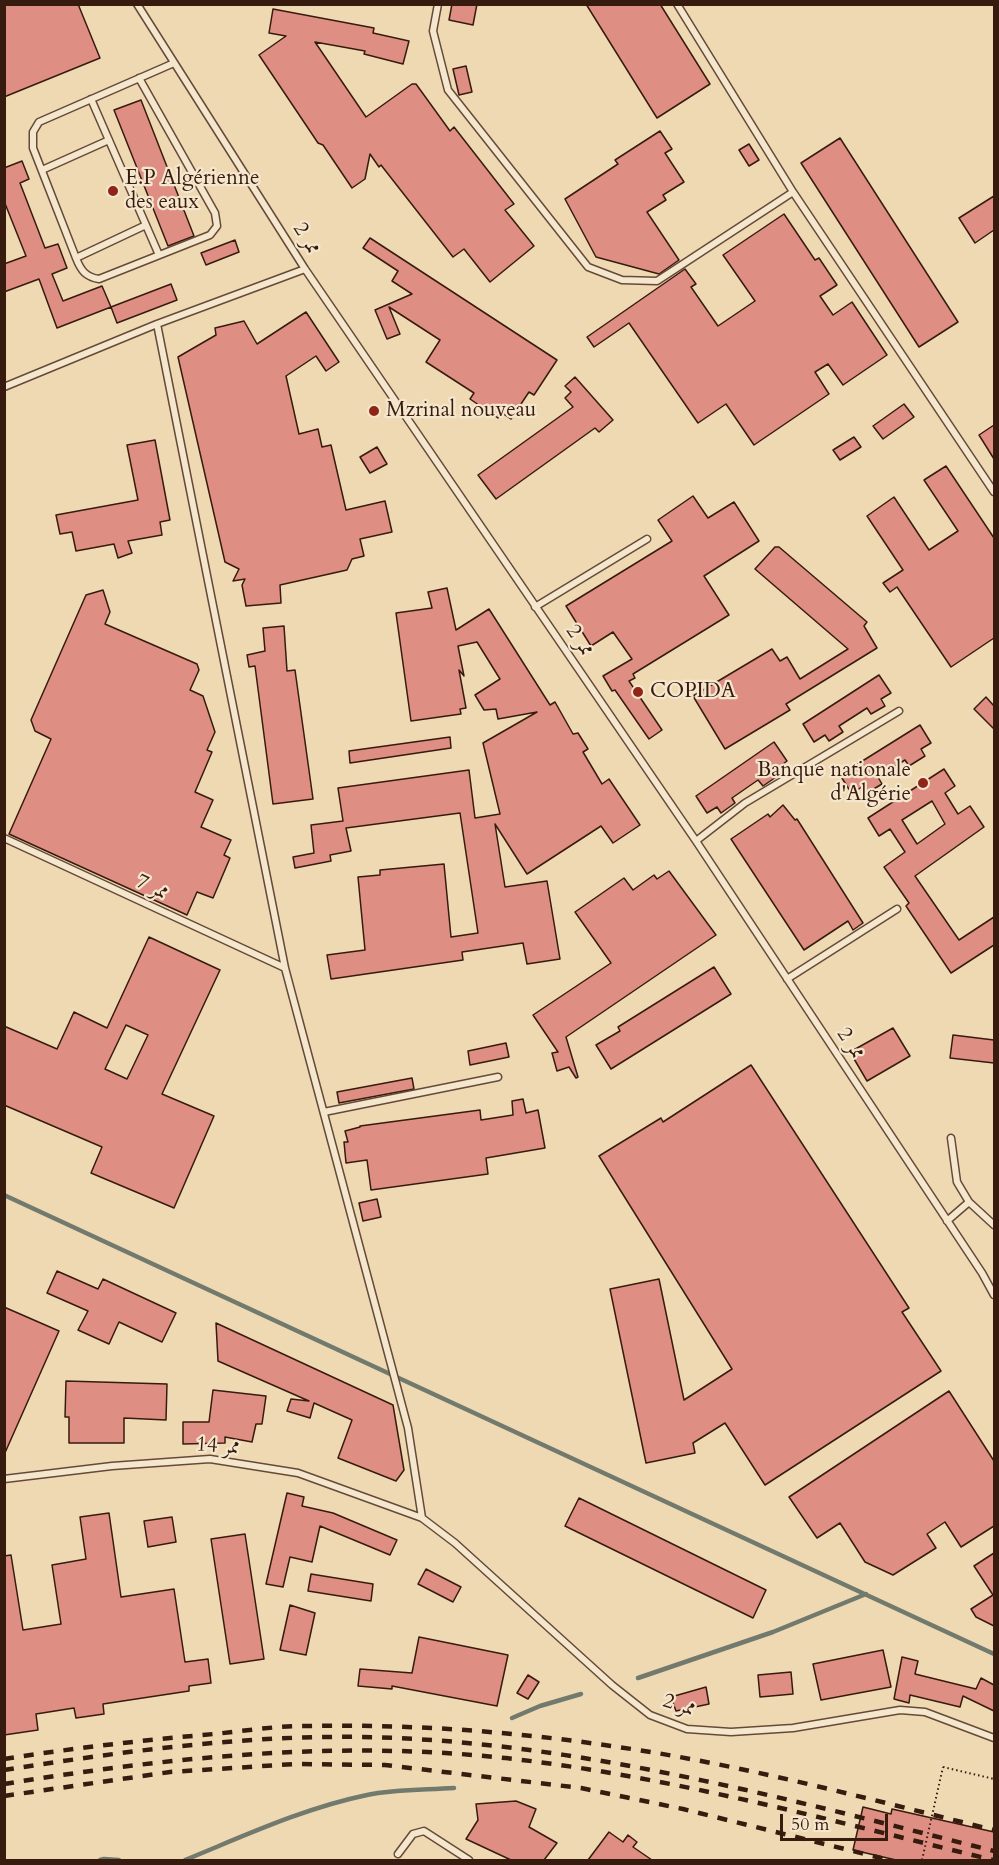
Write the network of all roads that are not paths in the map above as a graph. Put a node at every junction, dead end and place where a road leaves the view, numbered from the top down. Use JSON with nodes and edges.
{"nodes":[{"id":1,"x":137,"y":4,"type":"edge"},
{"id":2,"x":438,"y":4,"type":"edge"},
{"id":3,"x":677,"y":4,"type":"edge"},
{"id":4,"x":174,"y":63,"type":"junction"},
{"id":5,"x":139,"y":78,"type":"junction"},
{"id":6,"x":91,"y":99,"type":"junction"},
{"id":7,"x":109,"y":140,"type":"junction"},
{"id":8,"x":42,"y":170,"type":"junction"},
{"id":9,"x":793,"y":192,"type":"junction"},
{"id":10,"x":146,"y":225,"type":"junction"},
{"id":11,"x":159,"y":255,"type":"junction"},
{"id":12,"x":76,"y":258,"type":"junction"},
{"id":13,"x":305,"y":269,"type":"junction"},
{"id":14,"x":157,"y":324,"type":"junction"},
{"id":15,"x":4,"y":387,"type":"edge"},
{"id":16,"x":994,"y":492,"type":"edge"},
{"id":17,"x":647,"y":539,"type":"dead end"},
{"id":18,"x":535,"y":607,"type":"junction"},
{"id":19,"x":899,"y":711,"type":"dead end"},
{"id":20,"x":4,"y":838,"type":"edge"},
{"id":21,"x":696,"y":842,"type":"junction"},
{"id":22,"x":897,"y":909,"type":"dead end"},
{"id":23,"x":285,"y":968,"type":"junction"},
{"id":24,"x":787,"y":980,"type":"junction"},
{"id":25,"x":498,"y":1077,"type":"dead end"},
{"id":26,"x":324,"y":1112,"type":"junction"},
{"id":27,"x":951,"y":1138,"type":"dead end"},
{"id":28,"x":969,"y":1202,"type":"junction"},
{"id":29,"x":948,"y":1221,"type":"junction"},
{"id":30,"x":994,"y":1225,"type":"edge"},
{"id":31,"x":994,"y":1294,"type":"edge"},
{"id":32,"x":4,"y":1479,"type":"edge"},
{"id":33,"x":422,"y":1518,"type":"junction"},
{"id":34,"x":994,"y":1738,"type":"edge"},
{"id":35,"x":398,"y":1854,"type":"dead end"},
{"id":36,"x":469,"y":1860,"type":"edge"}],
"edges":[{"from":1,"to":4,"type":"lane","name":"ممر 2"},
{"from":2,"to":9,"type":"lane"},
{"from":3,"to":9,"type":"lane"},
{"from":4,"to":5,"type":"lane"},
{"from":4,"to":13,"type":"lane","name":"ممر 2"},
{"from":5,"to":6,"type":"lane"},
{"from":5,"to":11,"type":"lane"},
{"from":6,"to":7,"type":"lane"},
{"from":6,"to":8,"type":"lane"},
{"from":7,"to":8,"type":"lane"},
{"from":7,"to":10,"type":"lane"},
{"from":8,"to":12,"type":"lane"},
{"from":9,"to":16,"type":"lane"},
{"from":10,"to":11,"type":"lane"},
{"from":10,"to":12,"type":"lane"},
{"from":11,"to":12,"type":"lane"},
{"from":13,"to":14,"type":"lane"},
{"from":13,"to":18,"type":"lane","name":"ممر 2"},
{"from":14,"to":15,"type":"lane"},
{"from":14,"to":23,"type":"lane"},
{"from":17,"to":18,"type":"lane"},
{"from":18,"to":21,"type":"lane","name":"ممر 2"},
{"from":19,"to":21,"type":"lane"},
{"from":20,"to":23,"type":"lane","name":"ممر 7"},
{"from":21,"to":24,"type":"lane","name":"ممر 2"},
{"from":22,"to":24,"type":"lane"},
{"from":23,"to":26,"type":"lane"},
{"from":24,"to":29,"type":"lane","name":"ممر 2"},
{"from":25,"to":26,"type":"lane"},
{"from":26,"to":33,"type":"lane"},
{"from":27,"to":28,"type":"lane"},
{"from":28,"to":29,"type":"lane"},
{"from":28,"to":30,"type":"lane"},
{"from":29,"to":31,"type":"lane","name":"ممر 2"},
{"from":32,"to":33,"type":"lane","name":"ممر 14"},
{"from":33,"to":34,"type":"lane","name":"ممر 2"},
{"from":35,"to":36,"type":"lane"}]}
